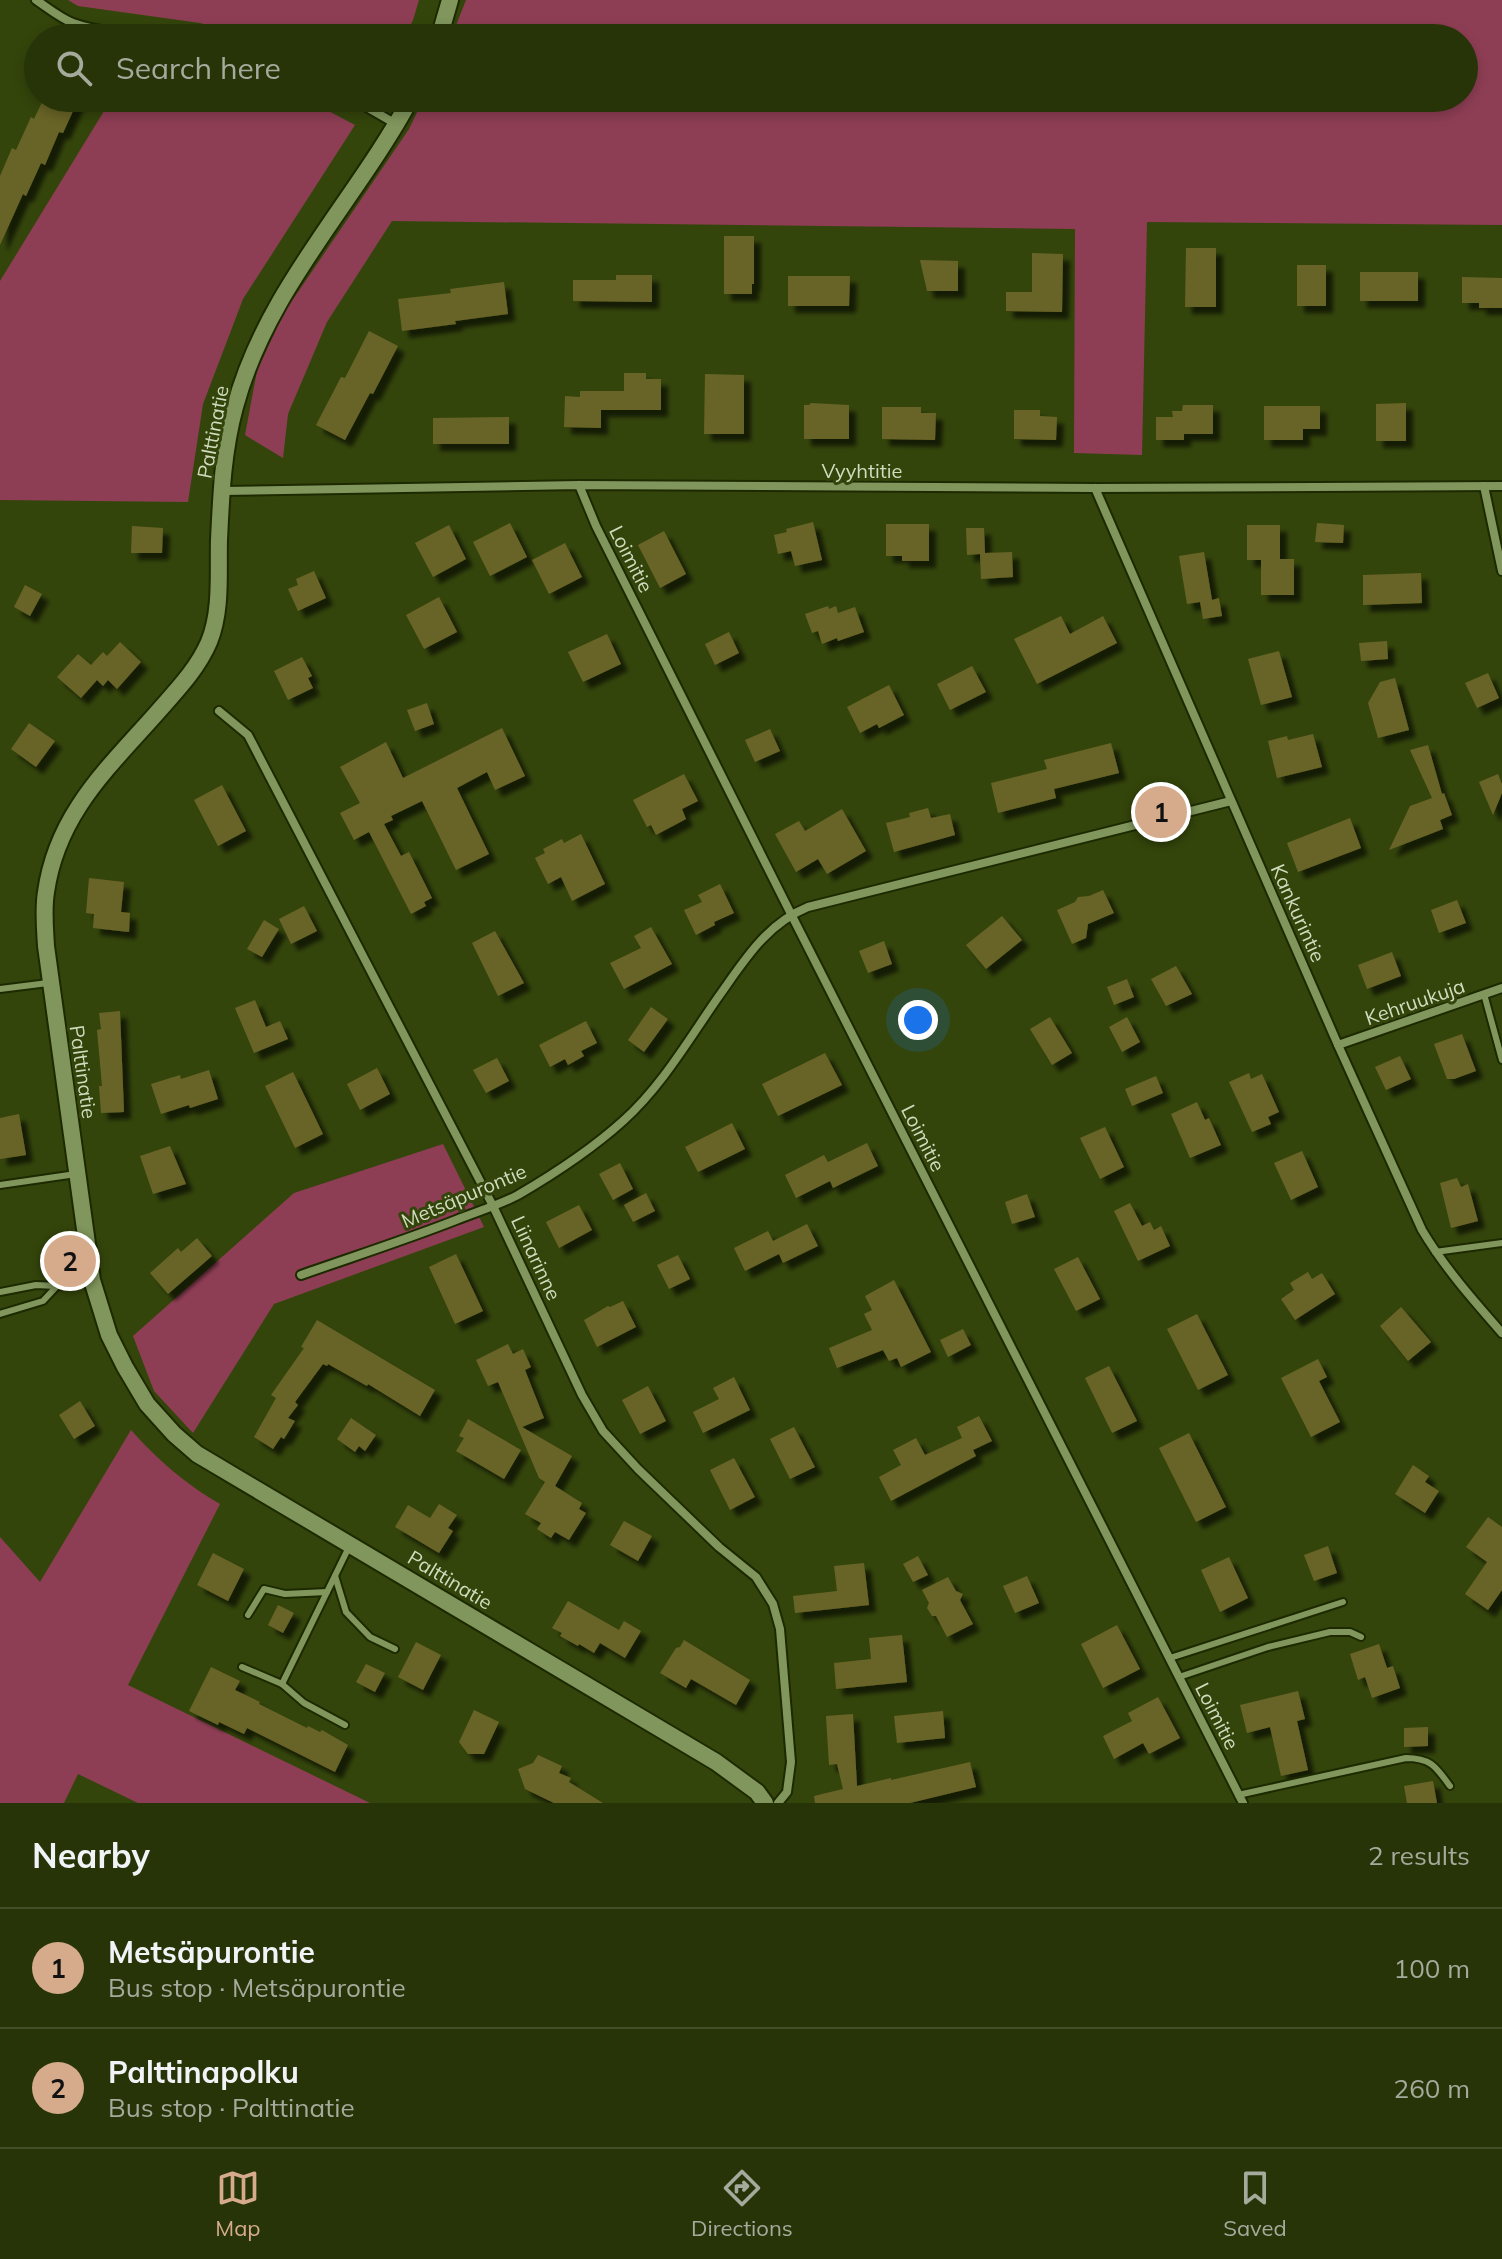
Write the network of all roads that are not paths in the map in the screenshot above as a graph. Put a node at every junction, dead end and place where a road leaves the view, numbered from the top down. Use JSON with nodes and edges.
{"nodes":[{"id":1,"x":36,"y":0,"type":"edge"},
{"id":2,"x":450,"y":0,"type":"edge"},
{"id":3,"x":81,"y":24,"type":"edge"},
{"id":4,"x":443,"y":24,"type":"edge"},
{"id":5,"x":376,"y":112,"type":"edge"},
{"id":6,"x":403,"y":112,"type":"edge"},
{"id":7,"x":397,"y":124,"type":"junction"},
{"id":8,"x":579,"y":485,"type":"junction"},
{"id":9,"x":1484,"y":486,"type":"junction"},
{"id":10,"x":1502,"y":486,"type":"edge"},
{"id":11,"x":1095,"y":488,"type":"junction"},
{"id":12,"x":222,"y":491,"type":"junction"},
{"id":13,"x":1502,"y":571,"type":"edge"},
{"id":14,"x":219,"y":711,"type":"dead end"},
{"id":15,"x":1231,"y":801,"type":"junction"},
{"id":16,"x":791,"y":914,"type":"junction"},
{"id":17,"x":50,"y":983,"type":"junction"},
{"id":18,"x":1502,"y":988,"type":"edge"},
{"id":19,"x":0,"y":989,"type":"edge"},
{"id":20,"x":1484,"y":994,"type":"junction"},
{"id":21,"x":1338,"y":1045,"type":"junction"},
{"id":22,"x":1502,"y":1060,"type":"edge"},
{"id":23,"x":76,"y":1174,"type":"junction"},
{"id":24,"x":0,"y":1185,"type":"edge"},
{"id":25,"x":493,"y":1206,"type":"junction"},
{"id":26,"x":1502,"y":1243,"type":"edge"},
{"id":27,"x":1435,"y":1252,"type":"junction"},
{"id":28,"x":301,"y":1275,"type":"dead end"},
{"id":29,"x":92,"y":1280,"type":"junction"},
{"id":30,"x":57,"y":1286,"type":"junction"},
{"id":31,"x":0,"y":1292,"type":"edge"},
{"id":32,"x":0,"y":1314,"type":"edge"},
{"id":33,"x":1500,"y":1327,"type":"edge"},
{"id":34,"x":351,"y":1545,"type":"junction"},
{"id":35,"x":335,"y":1576,"type":"junction"},
{"id":36,"x":327,"y":1592,"type":"junction"},
{"id":37,"x":1343,"y":1602,"type":"dead end"},
{"id":38,"x":248,"y":1615,"type":"dead end"},
{"id":39,"x":1361,"y":1637,"type":"dead end"},
{"id":40,"x":395,"y":1649,"type":"dead end"},
{"id":41,"x":1170,"y":1658,"type":"junction"},
{"id":42,"x":242,"y":1667,"type":"dead end"},
{"id":43,"x":1179,"y":1677,"type":"junction"},
{"id":44,"x":282,"y":1684,"type":"junction"},
{"id":45,"x":345,"y":1725,"type":"dead end"},
{"id":46,"x":1450,"y":1786,"type":"dead end"},
{"id":47,"x":1240,"y":1799,"type":"edge"},
{"id":48,"x":765,"y":1803,"type":"edge"},
{"id":49,"x":778,"y":1803,"type":"edge"}],
"edges":[{"from":1,"to":3,"type":"street"},
{"from":2,"to":4,"type":"street"},
{"from":5,"to":7,"type":"street"},
{"from":6,"to":7,"type":"street","name":"Palttinatie"},
{"from":7,"to":12,"type":"street","name":"Palttinatie"},
{"from":8,"to":11,"type":"street","name":"Vyyhtitie"},
{"from":8,"to":12,"type":"street","name":"Vyyhtitie"},
{"from":8,"to":16,"type":"street","name":"Loimitie"},
{"from":9,"to":10,"type":"street","name":"Vyyhtitie"},
{"from":9,"to":11,"type":"street","name":"Vyyhtitie"},
{"from":9,"to":13,"type":"street"},
{"from":11,"to":15,"type":"street","name":"Kankurintie"},
{"from":12,"to":17,"type":"street","name":"Palttinatie"},
{"from":14,"to":25,"type":"street","name":"Liinarinne"},
{"from":15,"to":16,"type":"street","name":"Metsäpurontie"},
{"from":15,"to":21,"type":"street","name":"Kankurintie"},
{"from":16,"to":25,"type":"street","name":"Metsäpurontie"},
{"from":16,"to":41,"type":"street","name":"Loimitie"},
{"from":17,"to":19,"type":"lane"},
{"from":17,"to":23,"type":"street","name":"Palttinatie"},
{"from":18,"to":20,"type":"street","name":"Kehruukuja"},
{"from":20,"to":21,"type":"street","name":"Kehruukuja"},
{"from":20,"to":22,"type":"lane"},
{"from":21,"to":27,"type":"street","name":"Kankurintie"},
{"from":23,"to":24,"type":"lane"},
{"from":23,"to":29,"type":"street","name":"Palttinatie"},
{"from":25,"to":28,"type":"street","name":"Metsäpurontie"},
{"from":25,"to":49,"type":"street","name":"Liinarinne"},
{"from":26,"to":27,"type":"lane"},
{"from":27,"to":33,"type":"street","name":"Kankurintie"},
{"from":29,"to":30,"type":"lane"},
{"from":29,"to":34,"type":"street","name":"Palttinatie"},
{"from":30,"to":31,"type":"lane"},
{"from":30,"to":32,"type":"lane"},
{"from":34,"to":35,"type":"lane"},
{"from":34,"to":48,"type":"street","name":"Palttinatie"},
{"from":35,"to":36,"type":"lane"},
{"from":35,"to":40,"type":"lane"},
{"from":36,"to":38,"type":"lane"},
{"from":36,"to":44,"type":"lane"},
{"from":37,"to":41,"type":"lane"},
{"from":39,"to":43,"type":"lane"},
{"from":41,"to":43,"type":"street","name":"Loimitie"},
{"from":42,"to":44,"type":"lane"},
{"from":43,"to":47,"type":"street","name":"Loimitie"},
{"from":44,"to":45,"type":"lane"},
{"from":46,"to":47,"type":"lane"}]}
